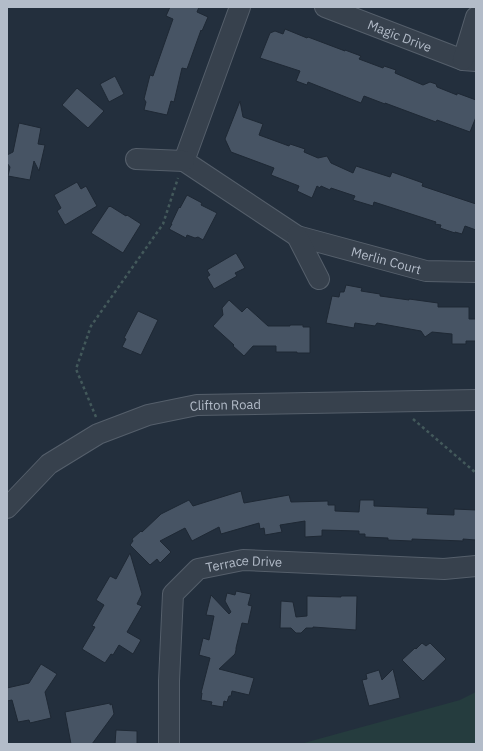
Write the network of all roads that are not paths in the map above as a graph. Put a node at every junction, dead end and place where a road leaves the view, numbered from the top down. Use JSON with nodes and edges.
{"nodes":[{"id":1,"x":240,"y":7,"type":"edge"},
{"id":2,"x":325,"y":7,"type":"edge"},
{"id":3,"x":476,"y":17,"type":"edge"},
{"id":4,"x":470,"y":61,"type":"edge"},
{"id":5,"x":136,"y":158,"type":"dead end"},
{"id":6,"x":184,"y":162,"type":"junction"},
{"id":7,"x":298,"y":236,"type":"junction"},
{"id":8,"x":476,"y":272,"type":"edge"},
{"id":9,"x":319,"y":279,"type":"dead end"},
{"id":10,"x":476,"y":400,"type":"edge"},
{"id":11,"x":7,"y":508,"type":"edge"},
{"id":12,"x":476,"y":566,"type":"edge"},
{"id":13,"x":169,"y":744,"type":"edge"}],
"edges":[{"from":1,"to":6,"type":"street"},
{"from":2,"to":4,"type":"street","name":"Magic Drive"},
{"from":3,"to":4,"type":"street"},
{"from":5,"to":6,"type":"street","name":"Merlin Court"},
{"from":6,"to":7,"type":"street","name":"Merlin Court"},
{"from":7,"to":8,"type":"street","name":"Merlin Court"},
{"from":7,"to":9,"type":"street"},
{"from":10,"to":11,"type":"street","name":"Clifton Road"},
{"from":12,"to":13,"type":"street","name":"Terrace Drive"}]}
